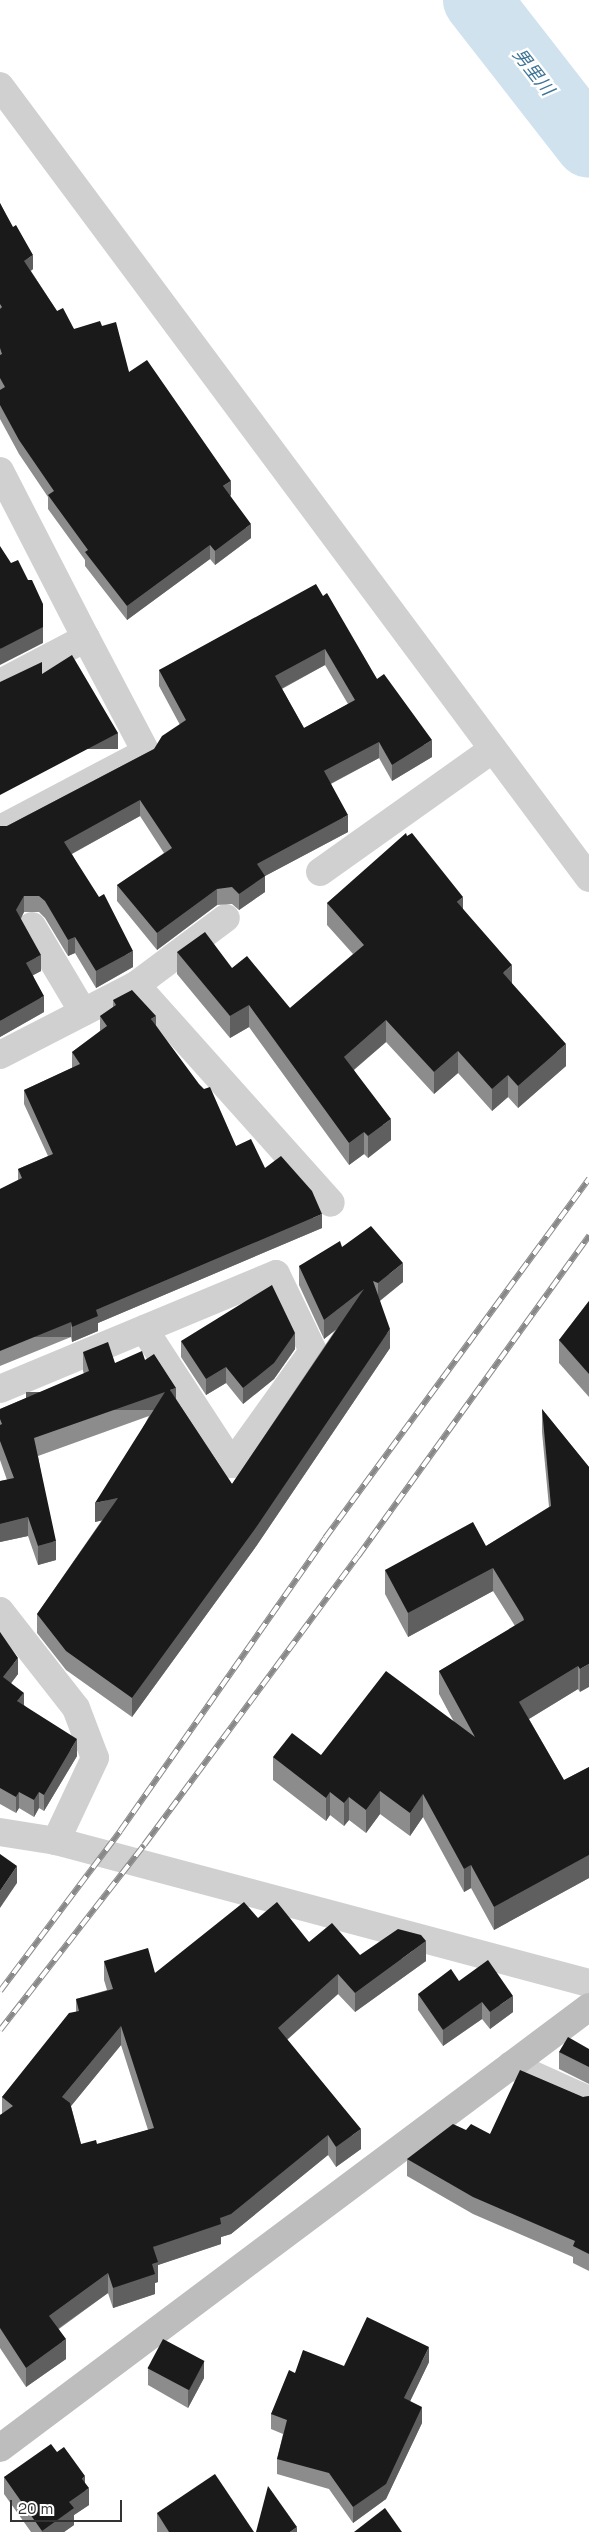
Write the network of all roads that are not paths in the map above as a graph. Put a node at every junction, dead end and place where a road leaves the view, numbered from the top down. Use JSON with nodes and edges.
{"nodes":[{"id":1,"x":0,"y":86,"type":"edge"},
{"id":2,"x":0,"y":471,"type":"edge"},
{"id":3,"x":86,"y":638,"type":"junction"},
{"id":4,"x":0,"y":683,"type":"edge"},
{"id":5,"x":493,"y":749,"type":"junction"},
{"id":6,"x":0,"y":829,"type":"edge"},
{"id":7,"x":320,"y":872,"type":"dead end"},
{"id":8,"x":589,"y":878,"type":"edge"},
{"id":9,"x":226,"y":918,"type":"dead end"},
{"id":10,"x":32,"y":926,"type":"dead end"},
{"id":11,"x":136,"y":985,"type":"junction"},
{"id":12,"x":83,"y":1012,"type":"junction"},
{"id":13,"x":0,"y":1055,"type":"edge"},
{"id":14,"x":331,"y":1203,"type":"dead end"},
{"id":15,"x":144,"y":1329,"type":"junction"},
{"id":16,"x":0,"y":1389,"type":"edge"},
{"id":17,"x":0,"y":1611,"type":"edge"},
{"id":18,"x":0,"y":1832,"type":"edge"},
{"id":19,"x":56,"y":1841,"type":"junction"},
{"id":20,"x":589,"y":1982,"type":"edge"},
{"id":21,"x":589,"y":2007,"type":"edge"},
{"id":22,"x":511,"y":2065,"type":"junction"},
{"id":23,"x":589,"y":2100,"type":"edge"},
{"id":24,"x":0,"y":2448,"type":"edge"}],
"edges":[{"from":1,"to":5,"type":"street"},
{"from":2,"to":3,"type":"street"},
{"from":3,"to":4,"type":"street"},
{"from":3,"to":6,"type":"street"},
{"from":5,"to":7,"type":"street"},
{"from":5,"to":8,"type":"street"},
{"from":9,"to":11,"type":"street"},
{"from":10,"to":12,"type":"street"},
{"from":11,"to":12,"type":"street"},
{"from":11,"to":14,"type":"street"},
{"from":12,"to":13,"type":"street"},
{"from":15,"to":15,"type":"street"},
{"from":15,"to":16,"type":"street"},
{"from":17,"to":19,"type":"street"},
{"from":18,"to":19,"type":"street"},
{"from":19,"to":20,"type":"street"},
{"from":21,"to":22,"type":"street"},
{"from":22,"to":23,"type":"street"},
{"from":22,"to":24,"type":"street"}]}
